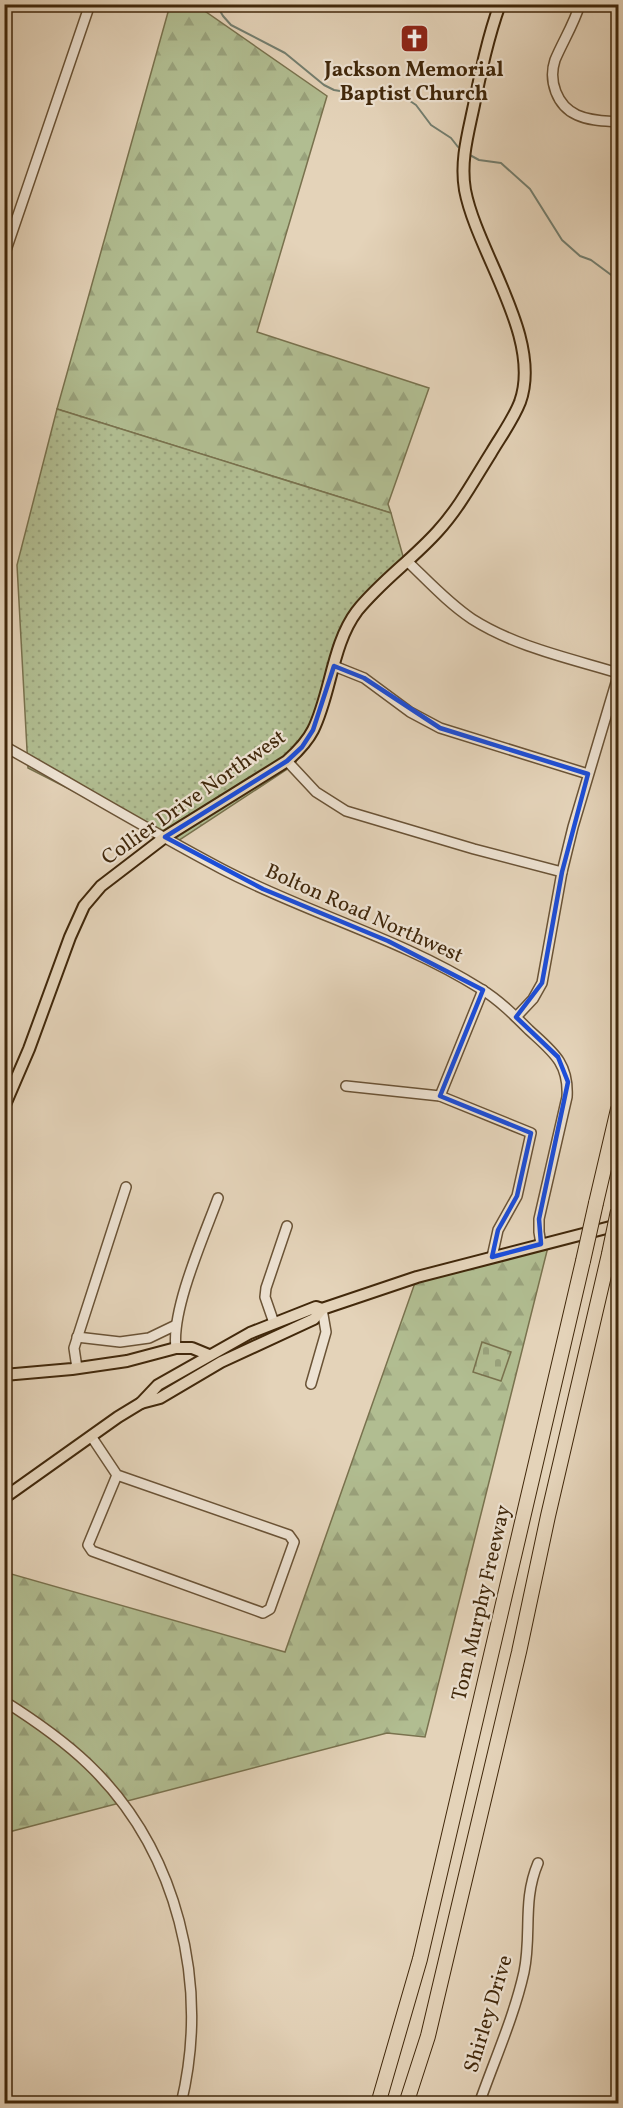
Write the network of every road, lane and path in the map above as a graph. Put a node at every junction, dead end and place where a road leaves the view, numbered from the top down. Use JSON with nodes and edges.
{"nodes":[{"id":1,"x":90,"y":4,"type":"edge"},
{"id":2,"x":500,"y":4,"type":"edge"},
{"id":3,"x":580,"y":4,"type":"edge"},
{"id":4,"x":618,"y":122,"type":"edge"},
{"id":5,"x":4,"y":256,"type":"edge"},
{"id":6,"x":407,"y":561,"type":"junction"},
{"id":7,"x":334,"y":666,"type":"junction"},
{"id":8,"x":618,"y":674,"type":"edge"},
{"id":9,"x":4,"y":746,"type":"edge"},
{"id":10,"x":287,"y":761,"type":"junction"},
{"id":11,"x":588,"y":774,"type":"junction"},
{"id":12,"x":165,"y":837,"type":"junction"},
{"id":13,"x":562,"y":872,"type":"junction"},
{"id":14,"x":483,"y":990,"type":"junction"},
{"id":15,"x":516,"y":1017,"type":"junction"},
{"id":16,"x":346,"y":1086,"type":"dead end"},
{"id":17,"x":440,"y":1096,"type":"junction"},
{"id":18,"x":4,"y":1107,"type":"edge"},
{"id":19,"x":618,"y":1109,"type":"edge"},
{"id":20,"x":126,"y":1187,"type":"dead end"},
{"id":21,"x":218,"y":1198,"type":"dead end"},
{"id":22,"x":618,"y":1211,"type":"edge"},
{"id":23,"x":618,"y":1225,"type":"edge"},
{"id":24,"x":287,"y":1226,"type":"dead end"},
{"id":25,"x":541,"y":1244,"type":"junction"},
{"id":26,"x":492,"y":1257,"type":"junction"},
{"id":27,"x":322,"y":1310,"type":"junction"},
{"id":28,"x":274,"y":1323,"type":"junction"},
{"id":29,"x":176,"y":1325,"type":"junction"},
{"id":30,"x":78,"y":1337,"type":"junction"},
{"id":31,"x":176,"y":1348,"type":"junction"},
{"id":32,"x":209,"y":1355,"type":"junction"},
{"id":33,"x":77,"y":1368,"type":"junction"},
{"id":34,"x":4,"y":1375,"type":"edge"},
{"id":35,"x":311,"y":1384,"type":"dead end"},
{"id":36,"x":141,"y":1403,"type":"junction"},
{"id":37,"x":91,"y":1436,"type":"junction"},
{"id":38,"x":117,"y":1475,"type":"junction"},
{"id":39,"x":4,"y":1498,"type":"edge"},
{"id":40,"x":4,"y":1701,"type":"edge"},
{"id":41,"x":538,"y":1863,"type":"dead end"},
{"id":42,"x":181,"y":2103,"type":"edge"},
{"id":43,"x":378,"y":2103,"type":"edge"},
{"id":44,"x":406,"y":2103,"type":"edge"},
{"id":45,"x":479,"y":2103,"type":"edge"}],
"edges":[{"from":1,"to":5,"type":"street"},
{"from":2,"to":6,"type":"main road","name":"Collier Drive Northwest"},
{"from":3,"to":4,"type":"street"},
{"from":6,"to":7,"type":"main road","name":"Collier Drive Northwest"},
{"from":6,"to":8,"type":"street"},
{"from":7,"to":10,"type":"main road","name":"Collier Drive Northwest"},
{"from":7,"to":11,"type":"street"},
{"from":8,"to":11,"type":"street"},
{"from":9,"to":12,"type":"street","name":"Bolton Road Northwest"},
{"from":10,"to":12,"type":"main road","name":"Collier Drive Northwest"},
{"from":10,"to":13,"type":"street"},
{"from":11,"to":13,"type":"street"},
{"from":12,"to":14,"type":"street","name":"Bolton Road Northwest"},
{"from":12,"to":18,"type":"main road","name":"Collier Drive Northwest"},
{"from":13,"to":15,"type":"street"},
{"from":14,"to":15,"type":"street","name":"Bolton Road Northwest"},
{"from":14,"to":17,"type":"street"},
{"from":15,"to":25,"type":"street","name":"Bolton Road Northwest"},
{"from":16,"to":17,"type":"street"},
{"from":17,"to":26,"type":"street"},
{"from":19,"to":43,"type":"highway","name":"Tom Murphy Freeway","bridge":true},
{"from":20,"to":30,"type":"street"},
{"from":21,"to":29,"type":"street"},
{"from":22,"to":44,"type":"highway","bridge":true},
{"from":23,"to":25,"type":"main road"},
{"from":24,"to":28,"type":"street"},
{"from":25,"to":26,"type":"main road"},
{"from":26,"to":27,"type":"main road"},
{"from":27,"to":28,"type":"main road"},
{"from":27,"to":35,"type":"street"},
{"from":27,"to":36,"type":"main road"},
{"from":28,"to":32,"type":"main road"},
{"from":29,"to":30,"type":"street"},
{"from":29,"to":31,"type":"street"},
{"from":30,"to":33,"type":"street"},
{"from":31,"to":32,"type":"main road"},
{"from":31,"to":33,"type":"main road"},
{"from":32,"to":36,"type":"main road"},
{"from":33,"to":34,"type":"main road"},
{"from":36,"to":37,"type":"main road"},
{"from":37,"to":38,"type":"street"},
{"from":37,"to":39,"type":"main road"},
{"from":38,"to":38,"type":"street"},
{"from":40,"to":42,"type":"street"},
{"from":41,"to":45,"type":"street","name":"Shirley Drive"}]}
